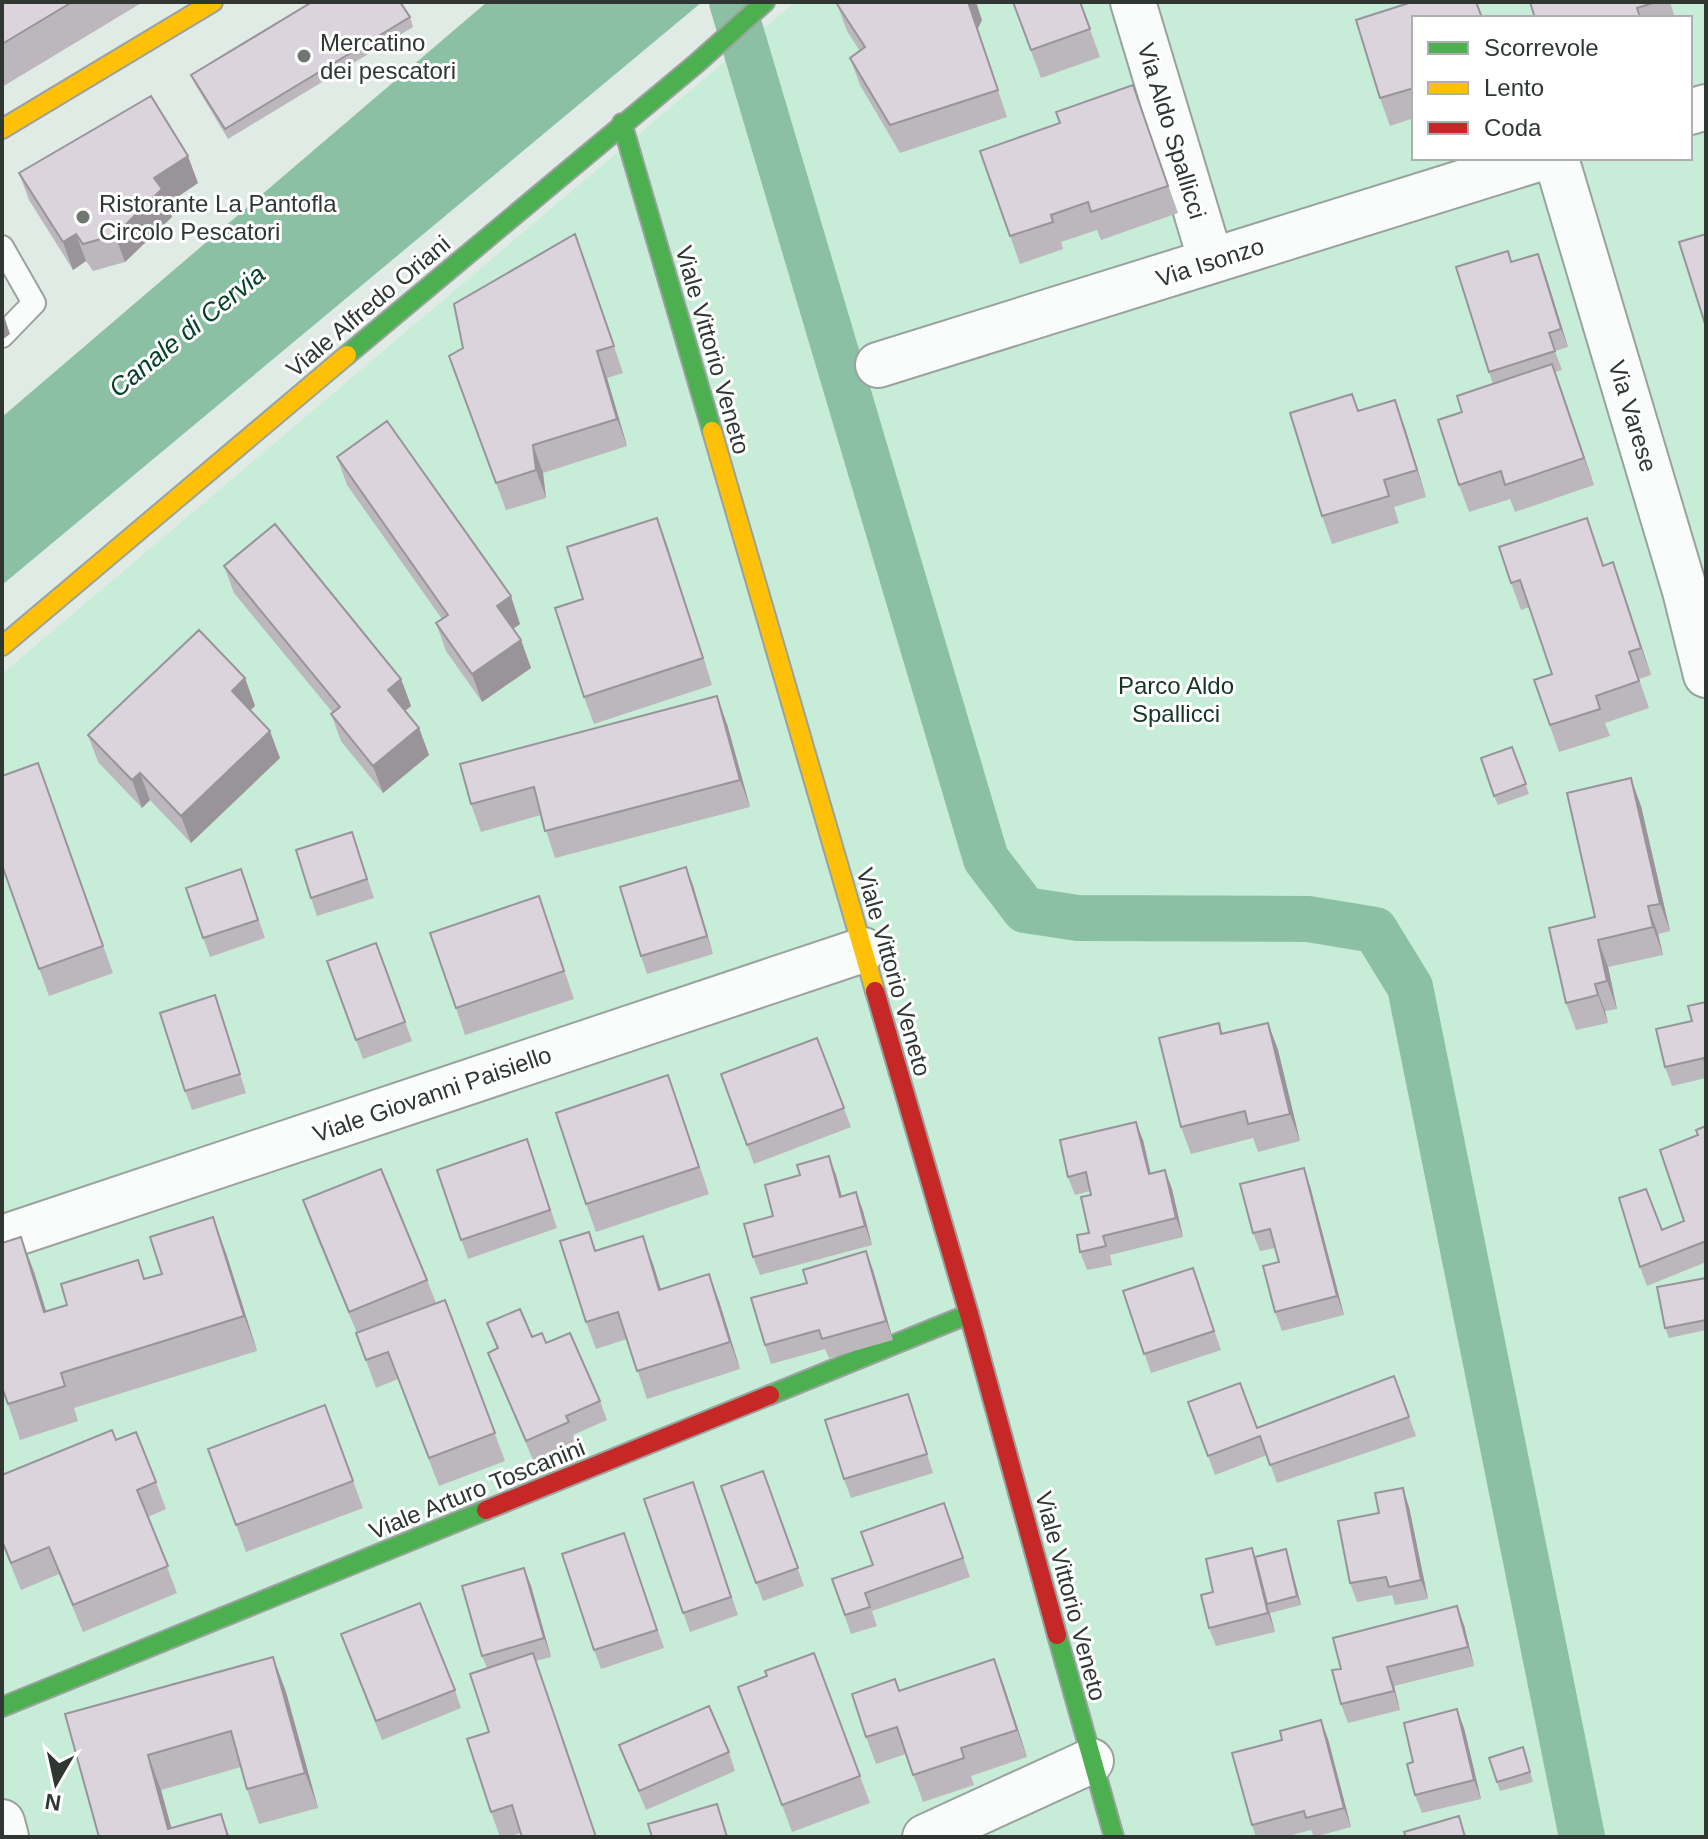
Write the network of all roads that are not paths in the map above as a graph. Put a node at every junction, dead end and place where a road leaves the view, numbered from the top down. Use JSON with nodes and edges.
{"nodes":[{"id":1,"x":213,"y":2,"type":"edge"},
{"id":2,"x":765,"y":2,"type":"edge"},
{"id":3,"x":1133,"y":2,"type":"edge"},
{"id":4,"x":622,"y":123,"type":"junction"},
{"id":5,"x":2,"y":129,"type":"edge"},
{"id":6,"x":1535,"y":160,"type":"edge"},
{"id":7,"x":1557,"y":160,"type":"edge"},
{"id":8,"x":2,"y":247,"type":"edge"},
{"id":9,"x":1211,"y":261,"type":"junction"},
{"id":10,"x":2,"y":336,"type":"edge"},
{"id":11,"x":878,"y":365,"type":"dead end"},
{"id":12,"x":1696,"y":586,"type":"edge"},
{"id":13,"x":2,"y":646,"type":"edge"},
{"id":14,"x":1706,"y":675,"type":"edge"},
{"id":15,"x":863,"y":950,"type":"junction"},
{"id":16,"x":2,"y":1238,"type":"edge"},
{"id":17,"x":969,"y":1314,"type":"junction"},
{"id":18,"x":2,"y":1707,"type":"edge"},
{"id":19,"x":1091,"y":1761,"type":"junction"},
{"id":20,"x":2,"y":1822,"type":"edge"},
{"id":21,"x":6,"y":1837,"type":"edge"},
{"id":22,"x":925,"y":1837,"type":"edge"},
{"id":23,"x":1114,"y":1837,"type":"edge"}],
"edges":[{"from":1,"to":5,"type":"street"},
{"from":2,"to":4,"type":"street","name":"Viale Alfredo Oriani"},
{"from":3,"to":9,"type":"street","name":"Via Aldo Spallicci"},
{"from":4,"to":13,"type":"street","name":"Viale Alfredo Oriani"},
{"from":4,"to":15,"type":"street","name":"Viale Vittorio Veneto"},
{"from":6,"to":9,"type":"street","name":"Via Isonzo"},
{"from":7,"to":12,"type":"street","name":"Via Varese"},
{"from":8,"to":10,"type":"lane"},
{"from":9,"to":11,"type":"street","name":"Via Isonzo"},
{"from":12,"to":14,"type":"street","name":"Via Varese"},
{"from":15,"to":16,"type":"street","name":"Viale Giovanni Paisiello"},
{"from":15,"to":17,"type":"street","name":"Viale Vittorio Veneto"},
{"from":17,"to":18,"type":"street","name":"Viale Arturo Toscanini"},
{"from":17,"to":19,"type":"street","name":"Viale Vittorio Veneto"},
{"from":19,"to":22,"type":"street"},
{"from":19,"to":23,"type":"street","name":"Viale Vittorio Veneto"},
{"from":20,"to":21,"type":"street"}]}
